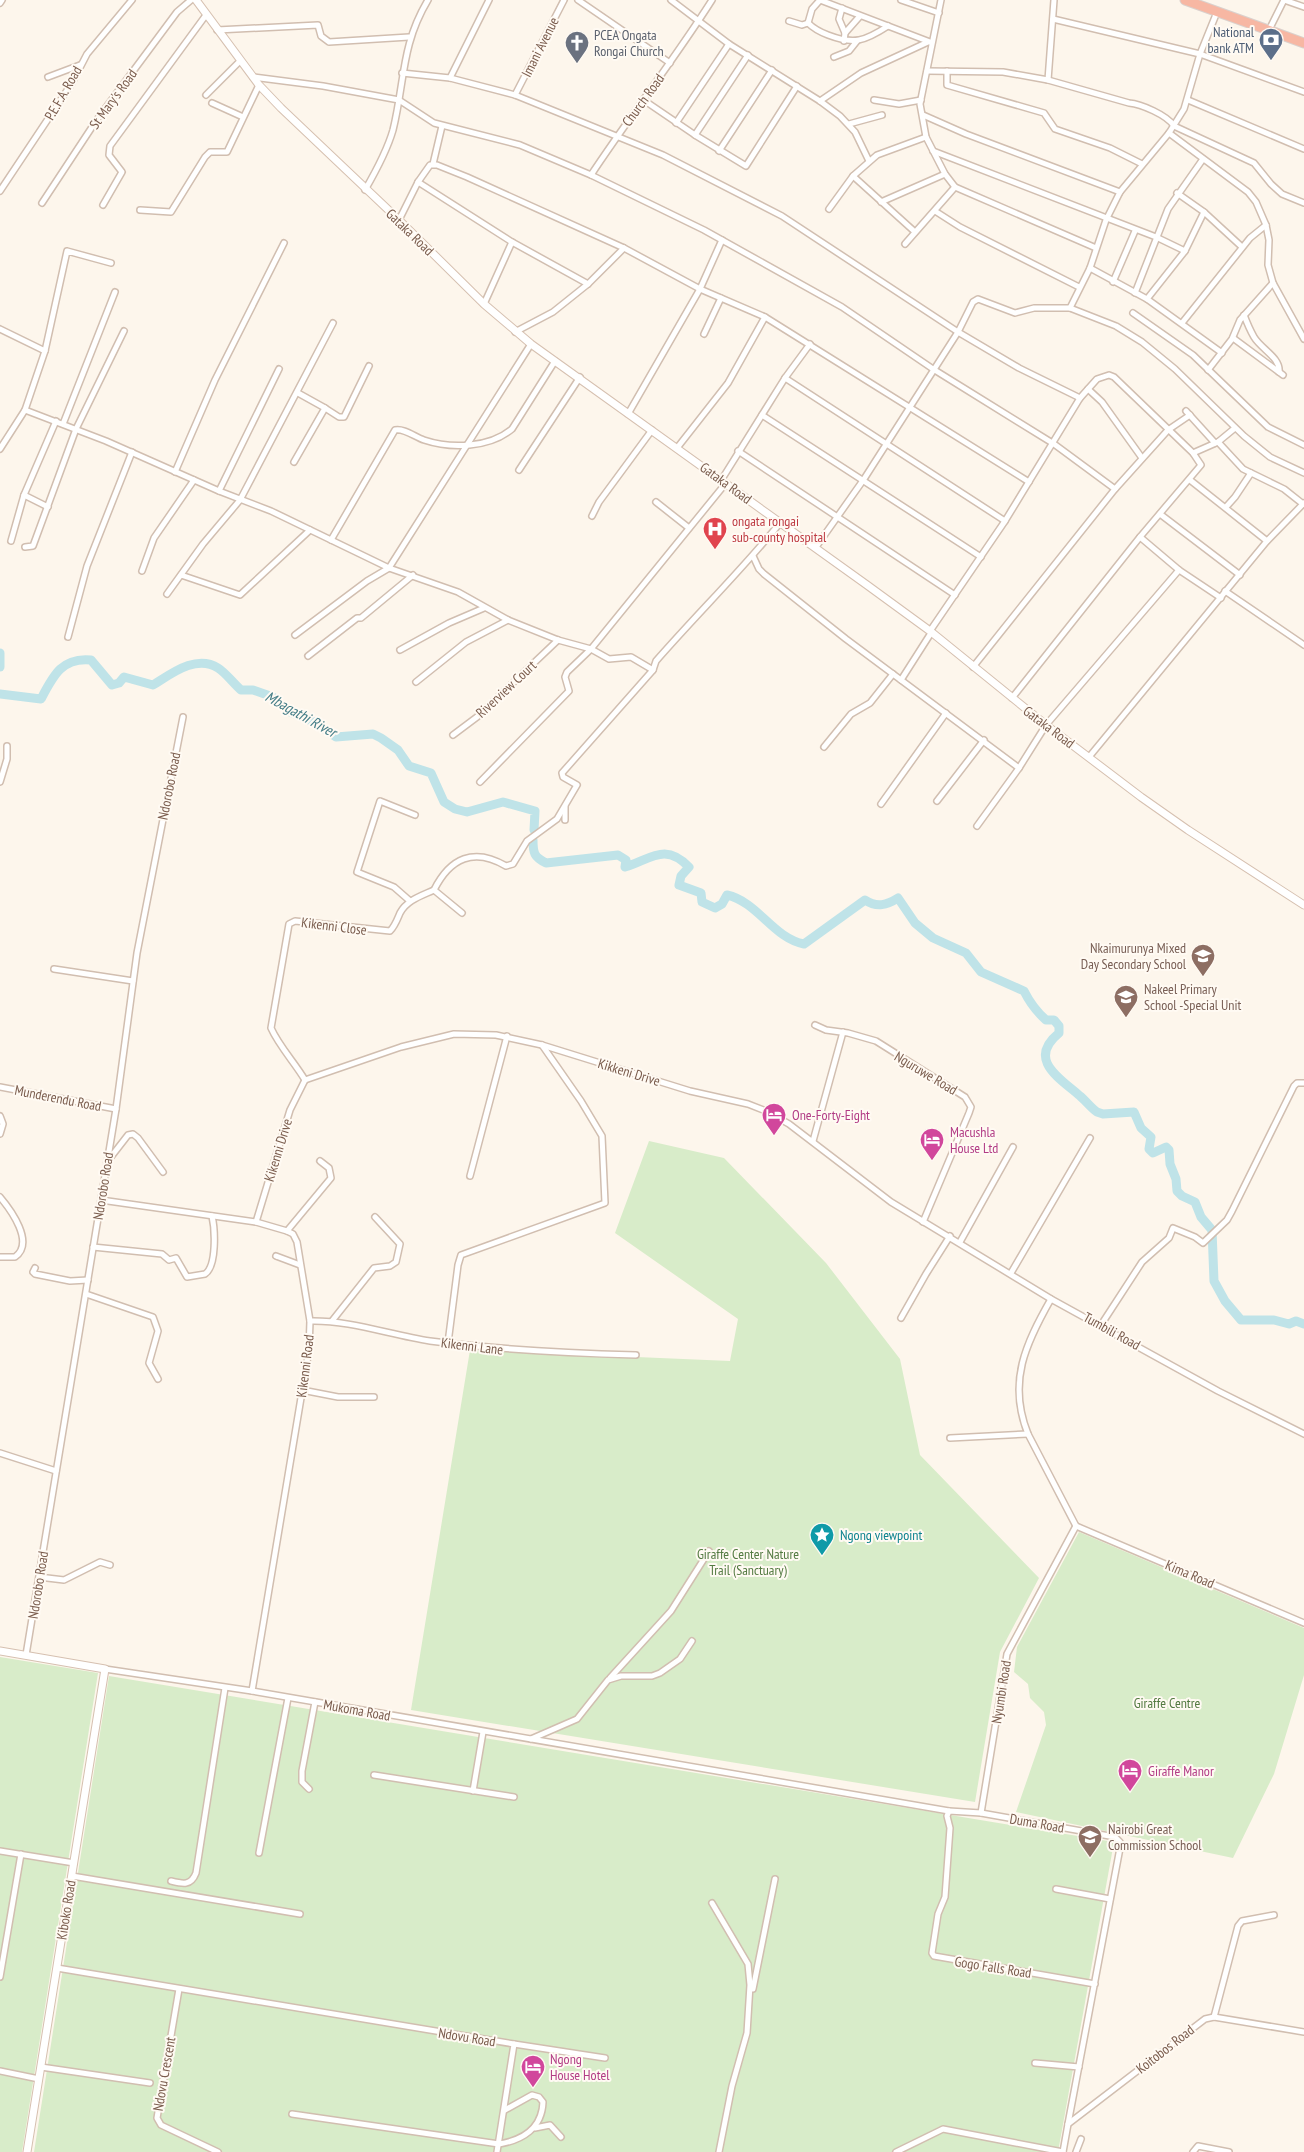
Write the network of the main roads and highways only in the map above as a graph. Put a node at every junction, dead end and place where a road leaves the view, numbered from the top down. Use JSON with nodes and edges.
{"nodes":[{"id":1,"x":1185,"y":0,"type":"edge"},
{"id":2,"x":1304,"y":42,"type":"edge"}],
"edges":[{"from":1,"to":2,"type":"highway"}]}
